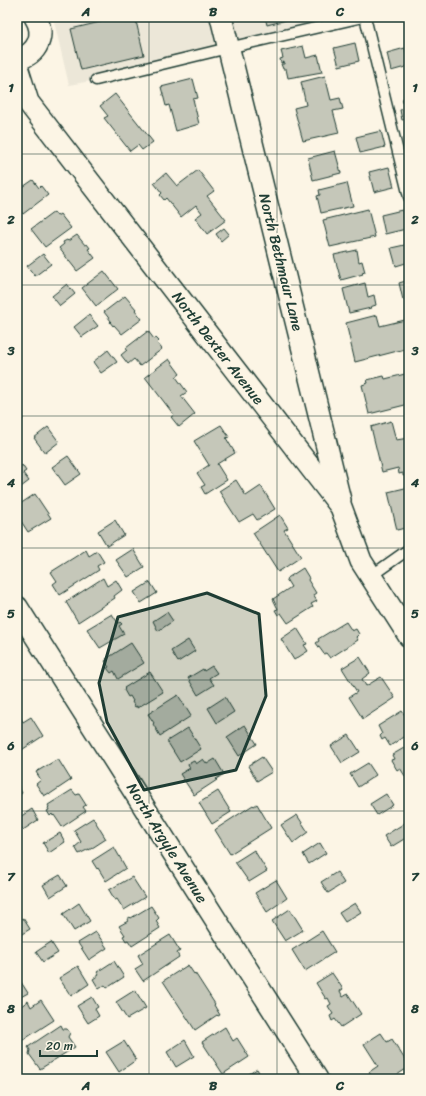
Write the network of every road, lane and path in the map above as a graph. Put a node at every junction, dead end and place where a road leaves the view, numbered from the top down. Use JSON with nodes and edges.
{"nodes":[{"id":1,"x":35,"y":17,"type":"edge"},
{"id":2,"x":221,"y":17,"type":"edge"},
{"id":3,"x":364,"y":17,"type":"edge"},
{"id":4,"x":228,"y":48,"type":"junction"},
{"id":5,"x":17,"y":59,"type":"edge"},
{"id":6,"x":17,"y":67,"type":"edge"},
{"id":7,"x":96,"y":80,"type":"dead end"},
{"id":8,"x":409,"y":197,"type":"edge"},
{"id":9,"x":341,"y":507,"type":"junction"},
{"id":10,"x":409,"y":549,"type":"edge"},
{"id":11,"x":371,"y":576,"type":"junction"},
{"id":12,"x":17,"y":607,"type":"edge"},
{"id":13,"x":409,"y":636,"type":"edge"},
{"id":14,"x":317,"y":1079,"type":"edge"}],
"edges":[{"from":1,"to":5,"type":"street"},
{"from":2,"to":4,"type":"street","name":"North Bethmaur Lane"},
{"from":3,"to":4,"type":"lane"},
{"from":3,"to":8,"type":"lane"},
{"from":4,"to":7,"type":"lane"},
{"from":4,"to":9,"type":"street","name":"North Bethmaur Lane"},
{"from":6,"to":9,"type":"street","name":"North Dexter Avenue"},
{"from":9,"to":11,"type":"street","name":"North Dexter Avenue"},
{"from":10,"to":11,"type":"lane"},
{"from":11,"to":13,"type":"street","name":"North Dexter Avenue"},
{"from":12,"to":14,"type":"street","name":"North Argyle Avenue"}]}
